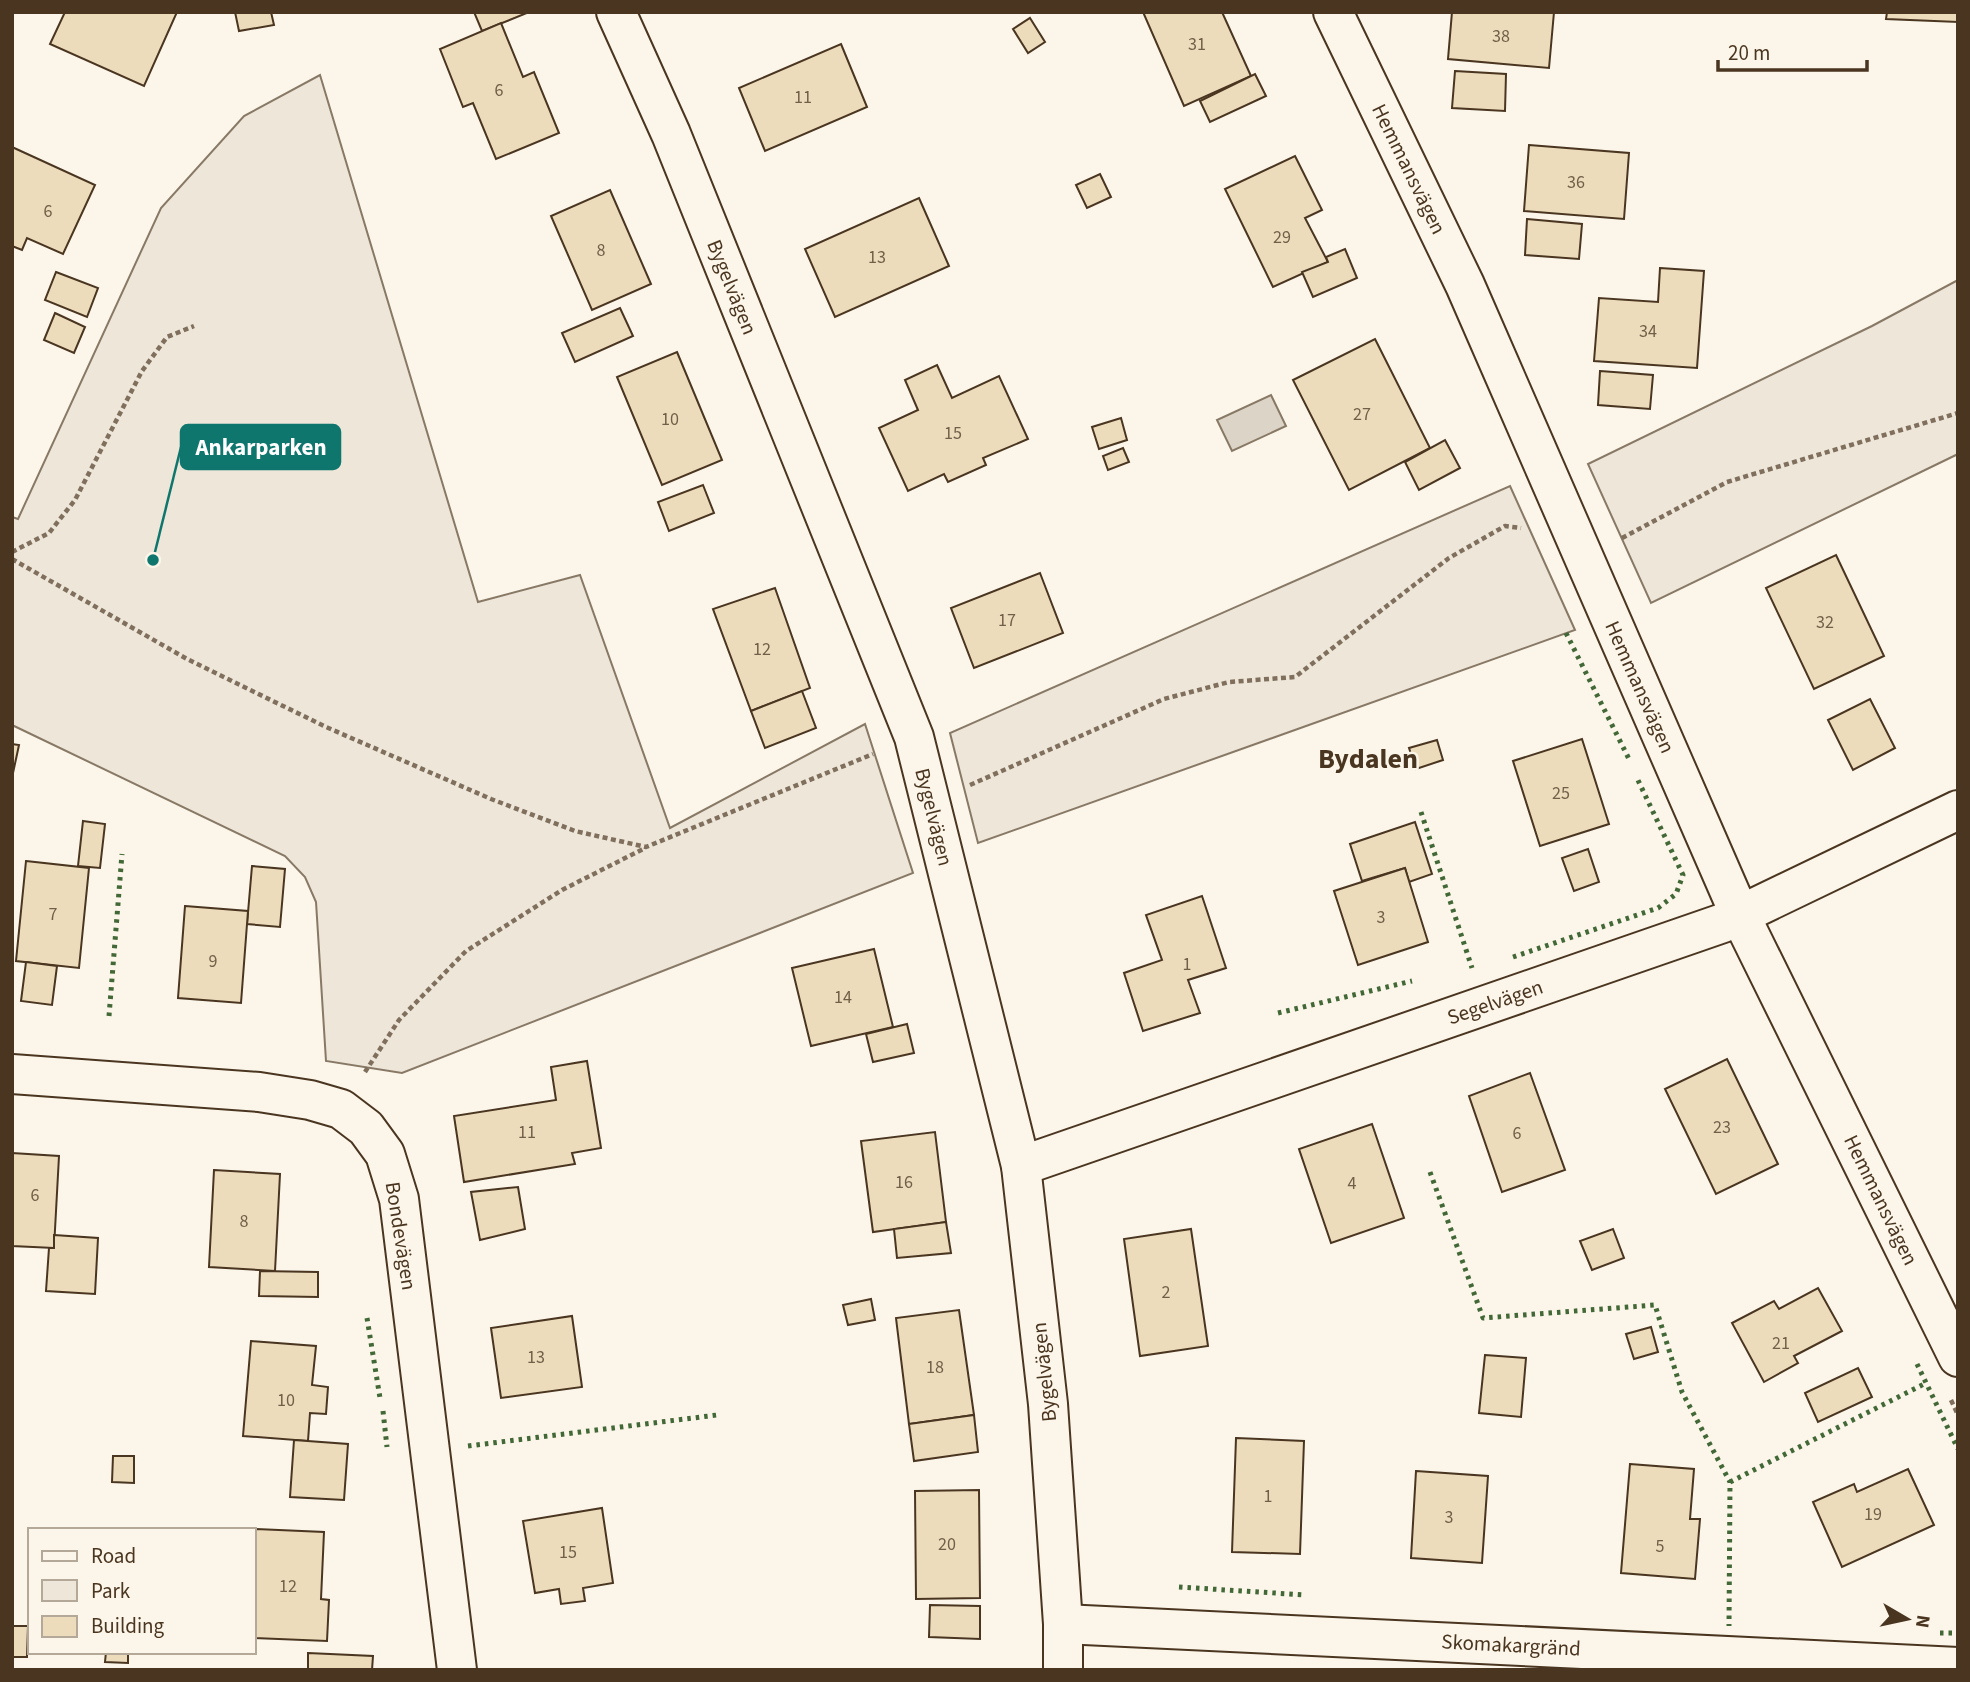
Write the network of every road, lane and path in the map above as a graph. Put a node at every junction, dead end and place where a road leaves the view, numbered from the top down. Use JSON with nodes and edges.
{"nodes":[{"id":1,"x":616,"y":12,"type":"edge"},
{"id":2,"x":1333,"y":12,"type":"edge"},
{"id":3,"x":194,"y":326,"type":"dead end"},
{"id":4,"x":1958,"y":413,"type":"edge"},
{"id":5,"x":1527,"y":529,"type":"dead end"},
{"id":6,"x":12,"y":552,"type":"edge"},
{"id":7,"x":1583,"y":557,"type":"junction"},
{"id":8,"x":12,"y":559,"type":"edge"},
{"id":9,"x":914,"y":737,"type":"junction"},
{"id":10,"x":931,"y":803,"type":"junction"},
{"id":11,"x":1958,"y":810,"type":"edge"},
{"id":12,"x":646,"y":847,"type":"junction"},
{"id":13,"x":1739,"y":913,"type":"junction"},
{"id":14,"x":12,"y":1074,"type":"edge"},
{"id":15,"x":341,"y":1109,"type":"junction"},
{"id":16,"x":1021,"y":1166,"type":"junction"},
{"id":17,"x":1958,"y":1357,"type":"edge"},
{"id":18,"x":1063,"y":1624,"type":"junction"},
{"id":19,"x":1958,"y":1667,"type":"edge"},
{"id":20,"x":457,"y":1670,"type":"edge"},
{"id":21,"x":1063,"y":1670,"type":"edge"}],
"edges":[{"from":1,"to":9,"type":"street","name":"Bygelvägen"},
{"from":2,"to":7,"type":"street","name":"Hemmansvägen"},
{"from":3,"to":6,"type":"path"},
{"from":4,"to":7,"type":"path"},
{"from":5,"to":10,"type":"path"},
{"from":7,"to":13,"type":"street","name":"Hemmansvägen"},
{"from":8,"to":12,"type":"path"},
{"from":9,"to":10,"type":"street","name":"Bygelvägen"},
{"from":9,"to":12,"type":"path"},
{"from":10,"to":16,"type":"street","name":"Bygelvägen"},
{"from":11,"to":13,"type":"street","name":"Segelvägen"},
{"from":12,"to":15,"type":"path"},
{"from":13,"to":16,"type":"street","name":"Segelvägen"},
{"from":13,"to":17,"type":"street","name":"Hemmansvägen"},
{"from":14,"to":15,"type":"street","name":"Bondevägen"},
{"from":15,"to":20,"type":"street","name":"Bondevägen"},
{"from":16,"to":18,"type":"street","name":"Bygelvägen"},
{"from":18,"to":19,"type":"street","name":"Skomakargränd"},
{"from":18,"to":21,"type":"street","name":"Bygelvägen"}]}
